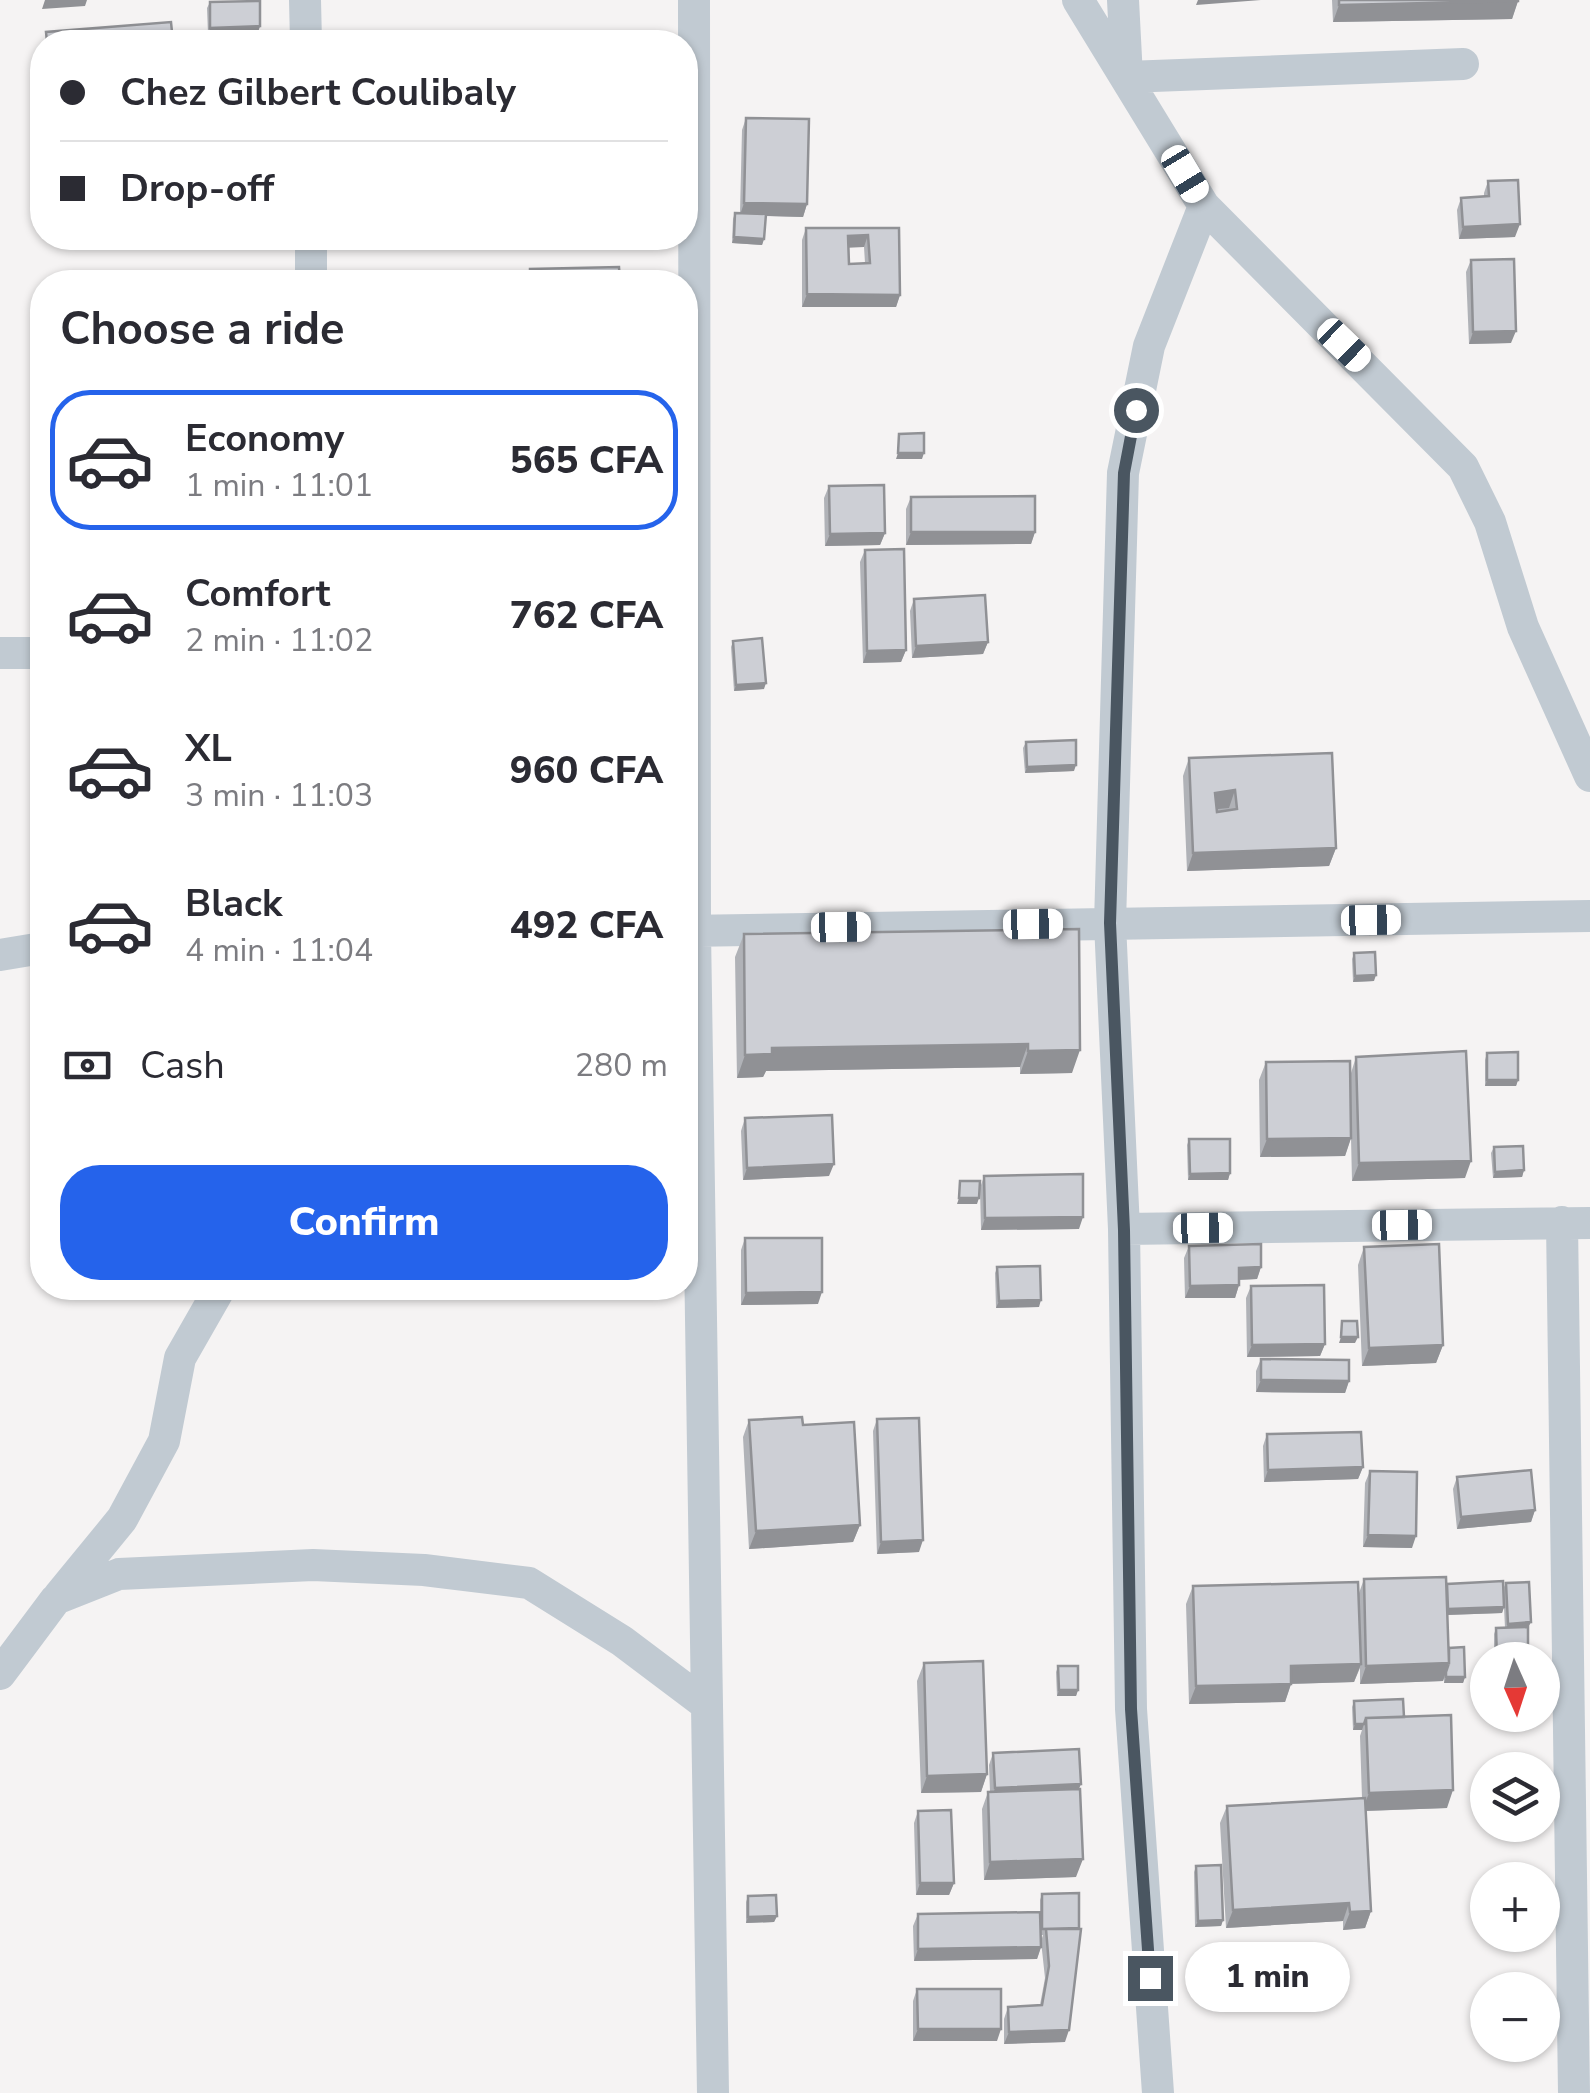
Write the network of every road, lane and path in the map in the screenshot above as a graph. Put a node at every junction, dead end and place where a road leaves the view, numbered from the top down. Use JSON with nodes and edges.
{"nodes":[{"id":1,"x":304,"y":0,"type":"edge"},
{"id":2,"x":694,"y":0,"type":"edge"},
{"id":3,"x":1078,"y":0,"type":"edge"},
{"id":4,"x":1123,"y":0,"type":"edge"},
{"id":5,"x":305,"y":30,"type":"edge"},
{"id":6,"x":694,"y":30,"type":"edge"},
{"id":7,"x":1463,"y":64,"type":"dead end"},
{"id":8,"x":1128,"y":77,"type":"junction"},
{"id":9,"x":1204,"y":206,"type":"junction"},
{"id":10,"x":30,"y":653,"type":"edge"},
{"id":11,"x":0,"y":654,"type":"edge"},
{"id":12,"x":1590,"y":776,"type":"edge"},
{"id":13,"x":1590,"y":916,"type":"edge"},
{"id":14,"x":1110,"y":923,"type":"junction"},
{"id":15,"x":698,"y":931,"type":"edge"},
{"id":16,"x":30,"y":950,"type":"edge"},
{"id":17,"x":0,"y":955,"type":"edge"},
{"id":18,"x":1576,"y":1223,"type":"edge"},
{"id":19,"x":1124,"y":1230,"type":"junction"},
{"id":20,"x":698,"y":1296,"type":"edge"},
{"id":21,"x":213,"y":1300,"type":"edge"},
{"id":22,"x":56,"y":1599,"type":"junction"},
{"id":23,"x":0,"y":1674,"type":"edge"},
{"id":24,"x":707,"y":1706,"type":"junction"},
{"id":25,"x":1580,"y":1777,"type":"edge"},
{"id":26,"x":713,"y":2093,"type":"edge"},
{"id":27,"x":1158,"y":2093,"type":"edge"},
{"id":28,"x":1574,"y":2093,"type":"edge"}],
"edges":[{"from":1,"to":5,"type":"street"},
{"from":2,"to":6,"type":"street"},
{"from":3,"to":8,"type":"street"},
{"from":4,"to":8,"type":"street"},
{"from":7,"to":8,"type":"street"},
{"from":8,"to":9,"type":"street"},
{"from":9,"to":12,"type":"street"},
{"from":9,"to":14,"type":"street"},
{"from":10,"to":11,"type":"street"},
{"from":13,"to":14,"type":"street"},
{"from":14,"to":15,"type":"street"},
{"from":14,"to":19,"type":"street"},
{"from":16,"to":17,"type":"street"},
{"from":18,"to":19,"type":"street"},
{"from":18,"to":25,"type":"street"},
{"from":19,"to":27,"type":"street"},
{"from":20,"to":24,"type":"street"},
{"from":21,"to":22,"type":"street"},
{"from":22,"to":23,"type":"street"},
{"from":22,"to":24,"type":"street"},
{"from":24,"to":26,"type":"street"},
{"from":25,"to":28,"type":"street"}]}
